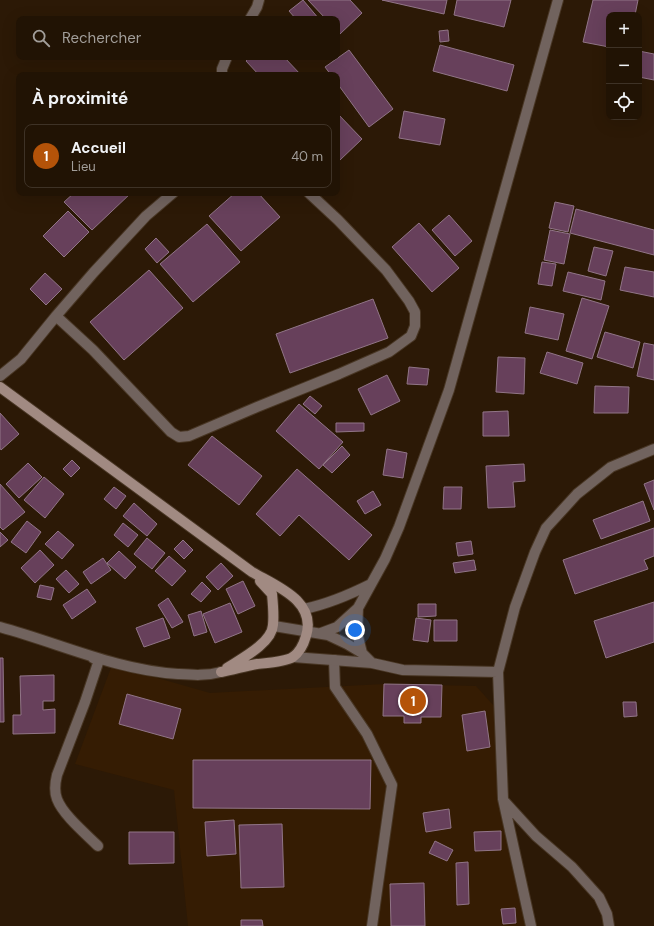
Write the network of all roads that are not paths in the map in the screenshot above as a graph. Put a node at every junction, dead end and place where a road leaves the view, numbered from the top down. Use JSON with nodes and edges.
{"nodes":[{"id":1,"x":259,"y":0,"type":"edge"},
{"id":2,"x":558,"y":0,"type":"edge"},
{"id":3,"x":252,"y":16,"type":"edge"},
{"id":4,"x":226,"y":60,"type":"edge"},
{"id":5,"x":222,"y":72,"type":"edge"},
{"id":6,"x":169,"y":196,"type":"edge"},
{"id":7,"x":312,"y":196,"type":"edge"},
{"id":8,"x":56,"y":316,"type":"junction"},
{"id":9,"x":0,"y":376,"type":"edge"},
{"id":10,"x":0,"y":387,"type":"edge"},
{"id":11,"x":654,"y":449,"type":"edge"},
{"id":12,"x":252,"y":572,"type":"junction"},
{"id":13,"x":371,"y":584,"type":"junction"},
{"id":14,"x":358,"y":608,"type":"junction"},
{"id":15,"x":304,"y":609,"type":"junction"},
{"id":16,"x":274,"y":626,"type":"junction"},
{"id":17,"x":0,"y":627,"type":"edge"},
{"id":18,"x":307,"y":631,"type":"junction"},
{"id":19,"x":321,"y":633,"type":"junction"},
{"id":20,"x":362,"y":653,"type":"junction"},
{"id":21,"x":90,"y":657,"type":"junction"},
{"id":22,"x":293,"y":657,"type":"junction"},
{"id":23,"x":334,"y":660,"type":"junction"},
{"id":24,"x":372,"y":663,"type":"junction"},
{"id":25,"x":221,"y":672,"type":"junction"},
{"id":26,"x":498,"y":672,"type":"junction"},
{"id":27,"x":503,"y":800,"type":"junction"},
{"id":28,"x":98,"y":846,"type":"dead end"},
{"id":29,"x":372,"y":926,"type":"edge"},
{"id":30,"x":531,"y":926,"type":"edge"},
{"id":31,"x":609,"y":926,"type":"edge"}],
"edges":[{"from":1,"to":3,"type":"street"},
{"from":2,"to":13,"type":"street"},
{"from":4,"to":5,"type":"street"},
{"from":6,"to":8,"type":"street"},
{"from":7,"to":8,"type":"street"},
{"from":8,"to":9,"type":"street"},
{"from":10,"to":12,"type":"street"},
{"from":11,"to":26,"type":"street"},
{"from":12,"to":15,"type":"street"},
{"from":12,"to":16,"type":"street"},
{"from":13,"to":14,"type":"street"},
{"from":13,"to":15,"type":"street"},
{"from":14,"to":19,"type":"street"},
{"from":14,"to":20,"type":"street"},
{"from":15,"to":18,"type":"street"},
{"from":16,"to":18,"type":"street"},
{"from":16,"to":25,"type":"street"},
{"from":17,"to":21,"type":"street"},
{"from":18,"to":19,"type":"street"},
{"from":18,"to":22,"type":"street"},
{"from":19,"to":20,"type":"street"},
{"from":20,"to":24,"type":"street"},
{"from":21,"to":25,"type":"street"},
{"from":21,"to":28,"type":"street"},
{"from":22,"to":23,"type":"street"},
{"from":22,"to":25,"type":"street"},
{"from":23,"to":24,"type":"street"},
{"from":23,"to":29,"type":"street"},
{"from":24,"to":26,"type":"street"},
{"from":26,"to":27,"type":"street"},
{"from":27,"to":30,"type":"street"},
{"from":27,"to":31,"type":"street"}]}
